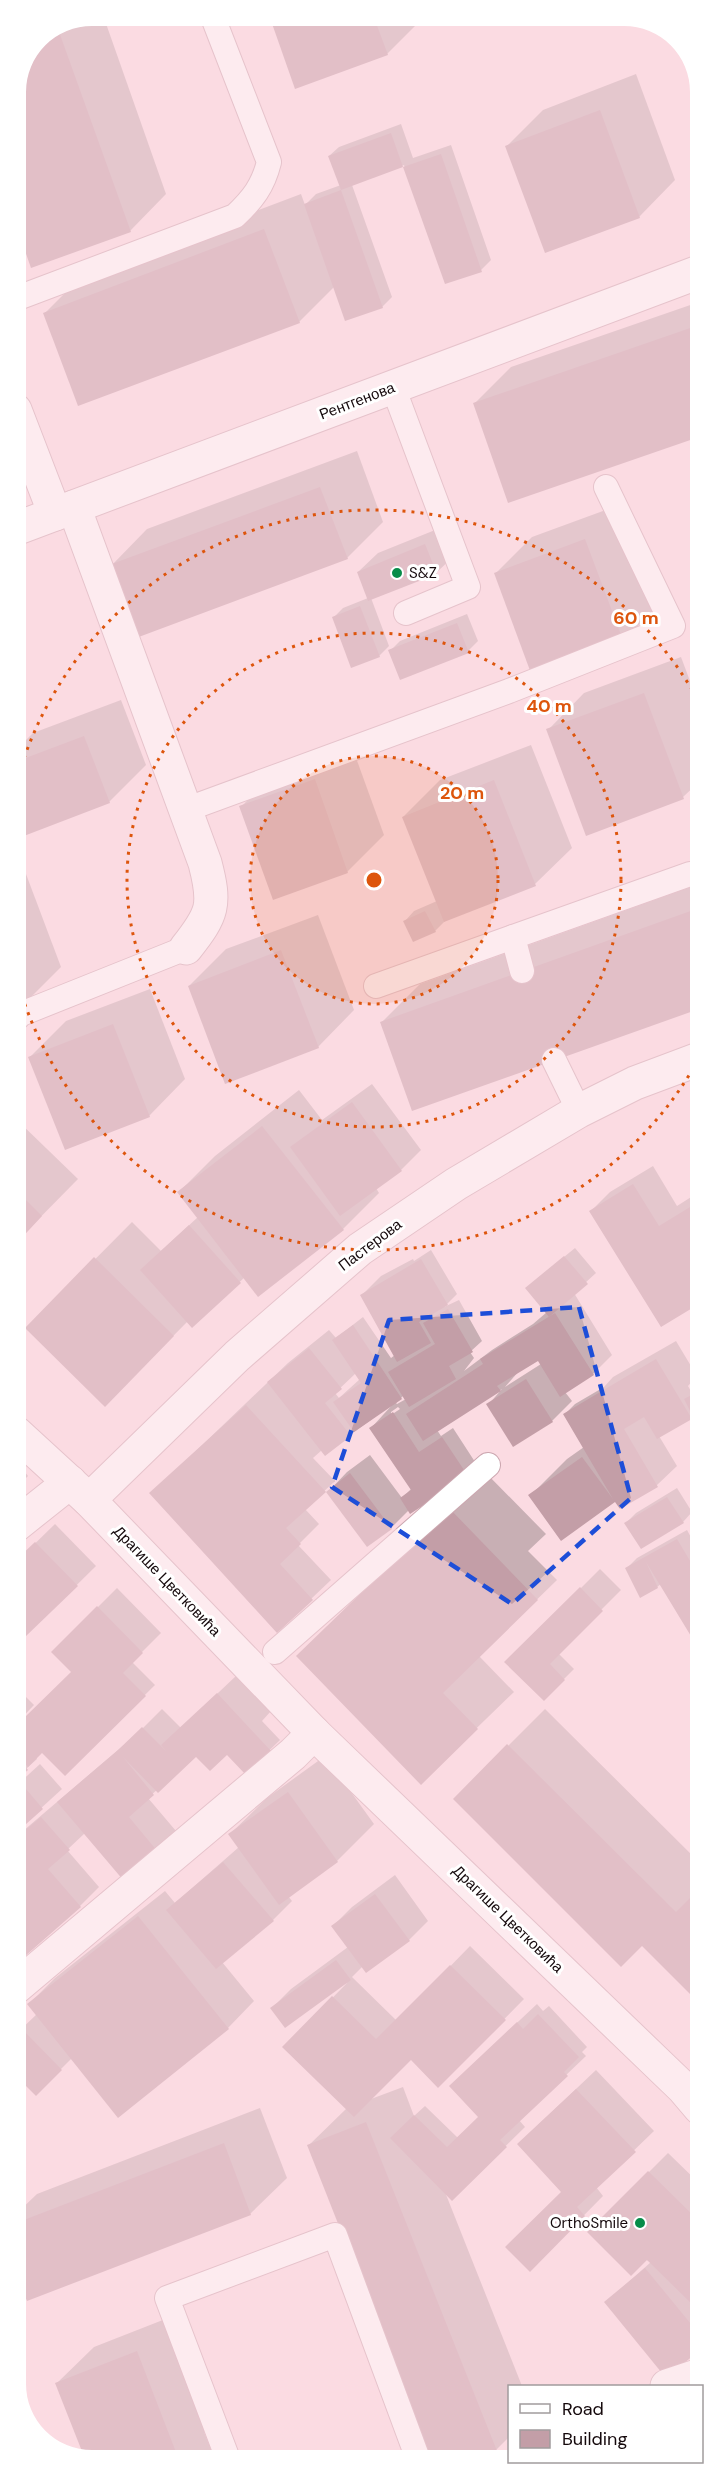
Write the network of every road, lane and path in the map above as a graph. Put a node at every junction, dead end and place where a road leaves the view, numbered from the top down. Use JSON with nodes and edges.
{"nodes":[{"id":1,"x":216,"y":26,"type":"edge"},
{"id":2,"x":690,"y":275,"type":"edge"},
{"id":3,"x":26,"y":295,"type":"edge"},
{"id":4,"x":393,"y":387,"type":"junction"},
{"id":5,"x":26,"y":432,"type":"edge"},
{"id":6,"x":606,"y":487,"type":"dead end"},
{"id":7,"x":65,"y":510,"type":"junction"},
{"id":8,"x":26,"y":525,"type":"edge"},
{"id":9,"x":406,"y":613,"type":"dead end"},
{"id":10,"x":185,"y":810,"type":"junction"},
{"id":11,"x":690,"y":874,"type":"dead end"},
{"id":12,"x":513,"y":937,"type":"junction"},
{"id":13,"x":186,"y":948,"type":"joint"},
{"id":14,"x":522,"y":971,"type":"dead end"},
{"id":15,"x":376,"y":986,"type":"dead end"},
{"id":16,"x":26,"y":1012,"type":"edge"},
{"id":17,"x":554,"y":1060,"type":"dead end"},
{"id":18,"x":690,"y":1062,"type":"edge"},
{"id":19,"x":579,"y":1111,"type":"junction"},
{"id":20,"x":26,"y":1442,"type":"edge"},
{"id":21,"x":488,"y":1465,"type":"dead end"},
{"id":22,"x":79,"y":1491,"type":"junction"},
{"id":23,"x":26,"y":1520,"type":"edge"},
{"id":24,"x":275,"y":1652,"type":"dead end"},
{"id":25,"x":314,"y":1732,"type":"junction"},
{"id":26,"x":26,"y":1979,"type":"edge"},
{"id":27,"x":690,"y":2085,"type":"edge"},
{"id":28,"x":690,"y":2378,"type":"edge"},
{"id":29,"x":670,"y":2385,"type":"edge"},
{"id":30,"x":224,"y":2449,"type":"edge"},
{"id":31,"x":415,"y":2450,"type":"edge"}],
"edges":[{"from":1,"to":3,"type":"lane"},
{"from":2,"to":4,"type":"street","name":"Рентгенова"},
{"from":4,"to":7,"type":"street","name":"Рентгенова"},
{"from":4,"to":9,"type":"lane"},
{"from":5,"to":7,"type":"street"},
{"from":6,"to":10,"type":"lane"},
{"from":7,"to":8,"type":"street","name":"Рентгенова"},
{"from":7,"to":10,"type":"street"},
{"from":10,"to":13,"type":"street"},
{"from":11,"to":12,"type":"lane"},
{"from":12,"to":14,"type":"lane"},
{"from":12,"to":15,"type":"lane"},
{"from":13,"to":16,"type":"lane"},
{"from":17,"to":19,"type":"lane"},
{"from":18,"to":19,"type":"street","name":"Пастерова"},
{"from":19,"to":22,"type":"street","name":"Пастерова"},
{"from":20,"to":22,"type":"street","name":"Драгише Цветковића"},
{"from":21,"to":24,"type":"lane"},
{"from":22,"to":23,"type":"street","name":"Пастерова"},
{"from":22,"to":25,"type":"street","name":"Драгише Цветковића"},
{"from":25,"to":26,"type":"street"},
{"from":25,"to":27,"type":"street","name":"Драгише Цветковића"},
{"from":28,"to":29,"type":"street"},
{"from":30,"to":31,"type":"lane"}]}
